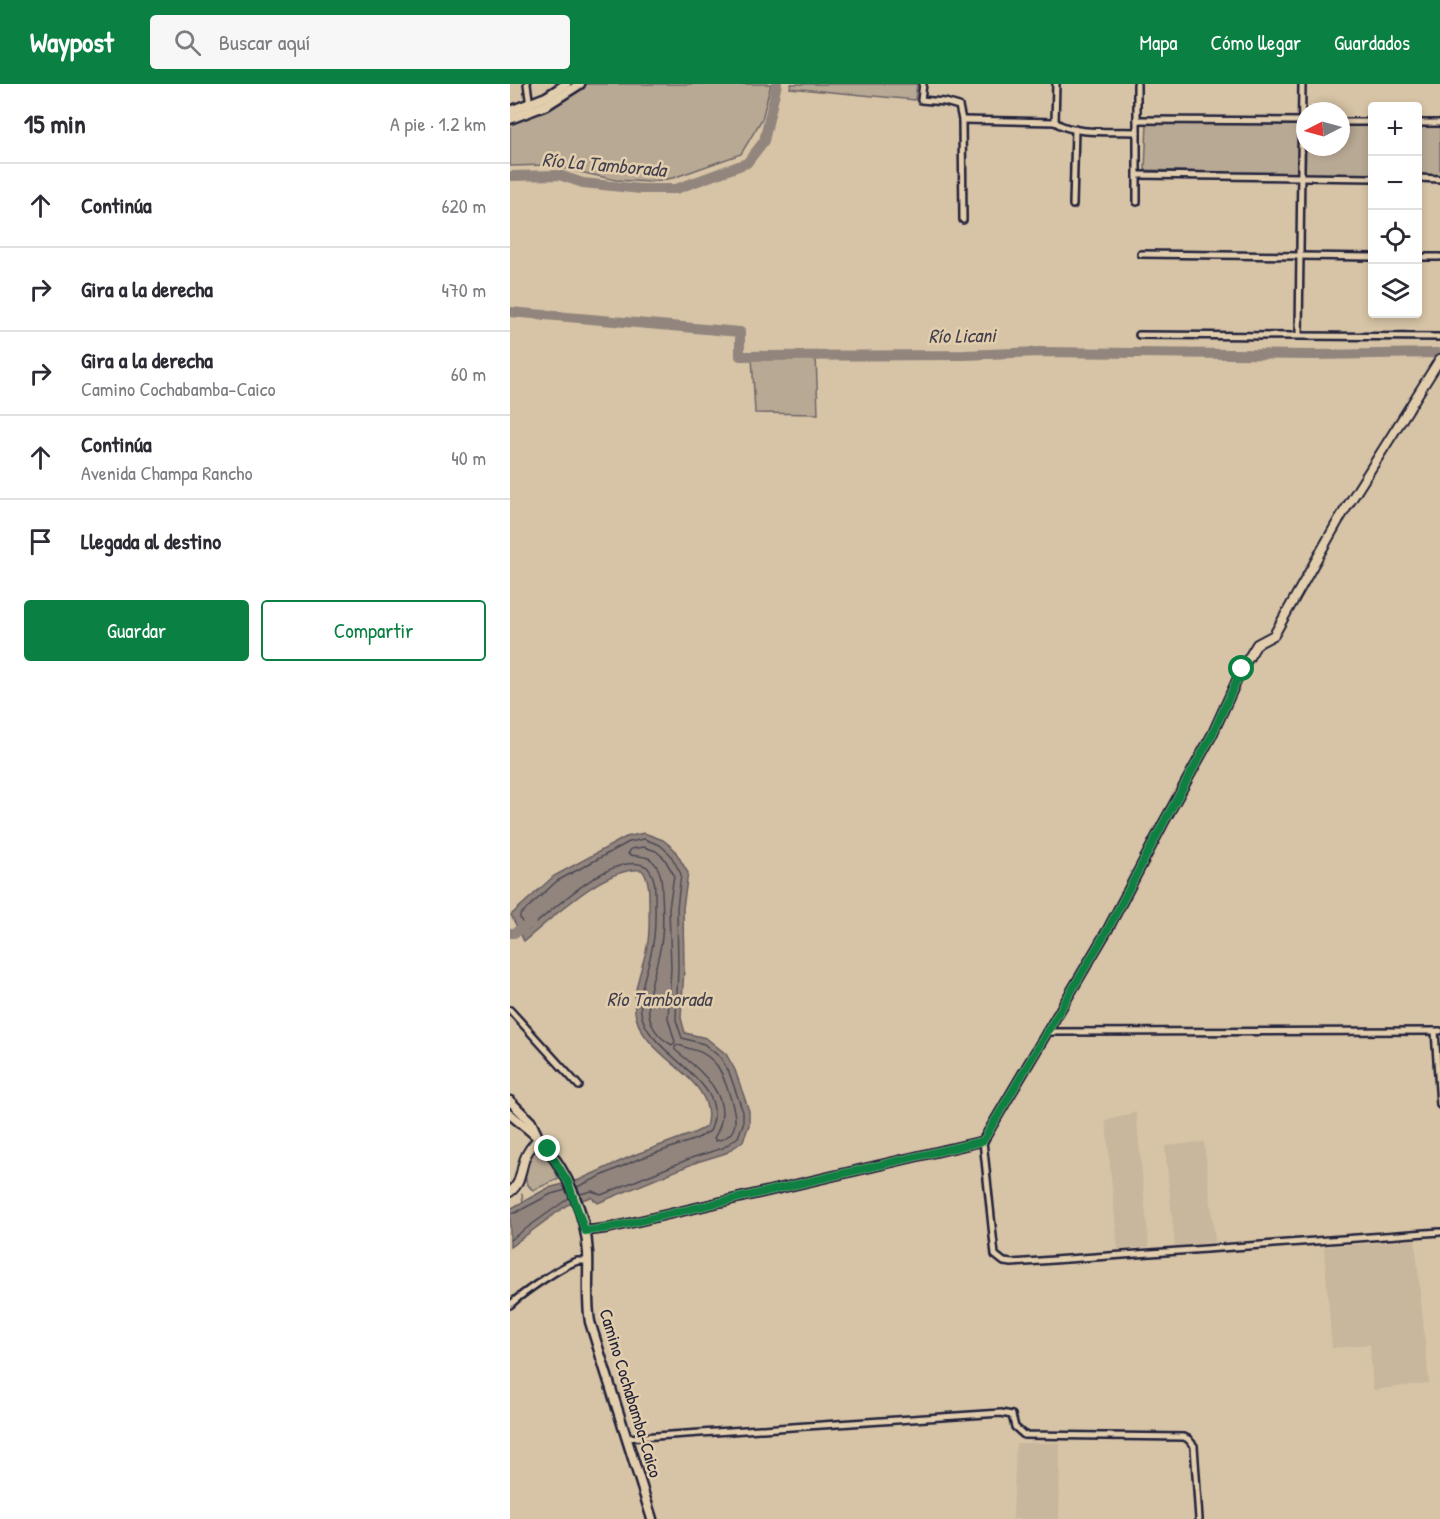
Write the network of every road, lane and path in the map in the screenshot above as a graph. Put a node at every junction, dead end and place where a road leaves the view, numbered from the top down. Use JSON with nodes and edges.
{"nodes":[{"id":1,"x":527,"y":84,"type":"edge"},
{"id":2,"x":566,"y":84,"type":"edge"},
{"id":3,"x":580,"y":84,"type":"edge"},
{"id":4,"x":923,"y":84,"type":"edge"},
{"id":5,"x":1056,"y":84,"type":"edge"},
{"id":6,"x":1137,"y":84,"type":"edge"},
{"id":7,"x":1302,"y":84,"type":"edge"},
{"id":8,"x":1303,"y":102,"type":"edge"},
{"id":9,"x":530,"y":108,"type":"junction"},
{"id":10,"x":510,"y":111,"type":"edge"},
{"id":11,"x":510,"y":119,"type":"edge"},
{"id":12,"x":962,"y":120,"type":"junction"},
{"id":13,"x":1137,"y":120,"type":"junction"},
{"id":14,"x":1296,"y":121,"type":"edge"},
{"id":15,"x":1056,"y":122,"type":"junction"},
{"id":16,"x":1350,"y":122,"type":"edge"},
{"id":17,"x":1368,"y":122,"type":"edge"},
{"id":18,"x":1422,"y":123,"type":"edge"},
{"id":19,"x":1440,"y":123,"type":"edge"},
{"id":20,"x":1075,"y":129,"type":"junction"},
{"id":21,"x":1137,"y":132,"type":"junction"},
{"id":22,"x":1302,"y":156,"type":"edge"},
{"id":23,"x":1137,"y":175,"type":"junction"},
{"id":24,"x":1301,"y":177,"type":"junction"},
{"id":25,"x":1368,"y":178,"type":"edge"},
{"id":26,"x":1422,"y":178,"type":"edge"},
{"id":27,"x":1440,"y":179,"type":"edge"},
{"id":28,"x":1137,"y":202,"type":"dead end"},
{"id":29,"x":1073,"y":205,"type":"dead end"},
{"id":30,"x":963,"y":220,"type":"dead end"},
{"id":31,"x":1141,"y":254,"type":"dead end"},
{"id":32,"x":1300,"y":256,"type":"junction"},
{"id":33,"x":1368,"y":256,"type":"edge"},
{"id":34,"x":1422,"y":256,"type":"edge"},
{"id":35,"x":1440,"y":256,"type":"edge"},
{"id":36,"x":1139,"y":335,"type":"dead end"},
{"id":37,"x":1299,"y":335,"type":"junction"},
{"id":38,"x":1440,"y":338,"type":"edge"},
{"id":39,"x":1440,"y":359,"type":"edge"},
{"id":40,"x":510,"y":1010,"type":"edge"},
{"id":41,"x":1437,"y":1031,"type":"edge"},
{"id":42,"x":1046,"y":1032,"type":"junction"},
{"id":43,"x":579,"y":1086,"type":"dead end"},
{"id":44,"x":510,"y":1101,"type":"edge"},
{"id":45,"x":1440,"y":1105,"type":"edge"},
{"id":46,"x":510,"y":1114,"type":"edge"},
{"id":47,"x":539,"y":1138,"type":"junction"},
{"id":48,"x":983,"y":1141,"type":"junction"},
{"id":49,"x":510,"y":1192,"type":"edge"},
{"id":50,"x":585,"y":1231,"type":"junction"},
{"id":51,"x":1440,"y":1232,"type":"edge"},
{"id":52,"x":588,"y":1261,"type":"junction"},
{"id":53,"x":510,"y":1305,"type":"edge"},
{"id":54,"x":626,"y":1438,"type":"junction"},
{"id":55,"x":652,"y":1519,"type":"edge"},
{"id":56,"x":1198,"y":1519,"type":"edge"}],
"edges":[{"from":1,"to":9,"type":"street"},
{"from":2,"to":9,"type":"main road"},
{"from":3,"to":9,"type":"main road"},
{"from":4,"to":12,"type":"street"},
{"from":5,"to":15,"type":"street"},
{"from":6,"to":13,"type":"street"},
{"from":7,"to":8,"type":"street"},
{"from":9,"to":10,"type":"main road"},
{"from":9,"to":11,"type":"main road"},
{"from":12,"to":15,"type":"street"},
{"from":12,"to":30,"type":"street"},
{"from":13,"to":14,"type":"street"},
{"from":13,"to":21,"type":"street"},
{"from":15,"to":20,"type":"street"},
{"from":16,"to":17,"type":"street"},
{"from":18,"to":19,"type":"street"},
{"from":20,"to":21,"type":"street"},
{"from":20,"to":29,"type":"street"},
{"from":21,"to":23,"type":"street"},
{"from":22,"to":24,"type":"street"},
{"from":23,"to":24,"type":"street"},
{"from":23,"to":28,"type":"street"},
{"from":24,"to":25,"type":"street"},
{"from":24,"to":32,"type":"street"},
{"from":26,"to":27,"type":"street"},
{"from":31,"to":32,"type":"street"},
{"from":32,"to":33,"type":"street"},
{"from":32,"to":37,"type":"street"},
{"from":34,"to":35,"type":"street"},
{"from":36,"to":37,"type":"street"},
{"from":37,"to":38,"type":"street"},
{"from":39,"to":42,"type":"main road"},
{"from":40,"to":43,"type":"street"},
{"from":41,"to":42,"type":"street"},
{"from":41,"to":45,"type":"street"},
{"from":42,"to":48,"type":"main road"},
{"from":44,"to":47,"type":"main road"},
{"from":46,"to":47,"type":"main road"},
{"from":47,"to":49,"type":"main road"},
{"from":47,"to":50,"type":"main road","name":"Camino Cochabamba-Caico"},
{"from":48,"to":50,"type":"main road"},
{"from":48,"to":51,"type":"street"},
{"from":50,"to":52,"type":"main road","name":"Camino Cochabamba-Caico"},
{"from":52,"to":53,"type":"street"},
{"from":52,"to":54,"type":"main road","name":"Camino Cochabamba-Caico"},
{"from":54,"to":55,"type":"main road","name":"Camino Cochabamba-Caico"},
{"from":54,"to":56,"type":"street"}]}
